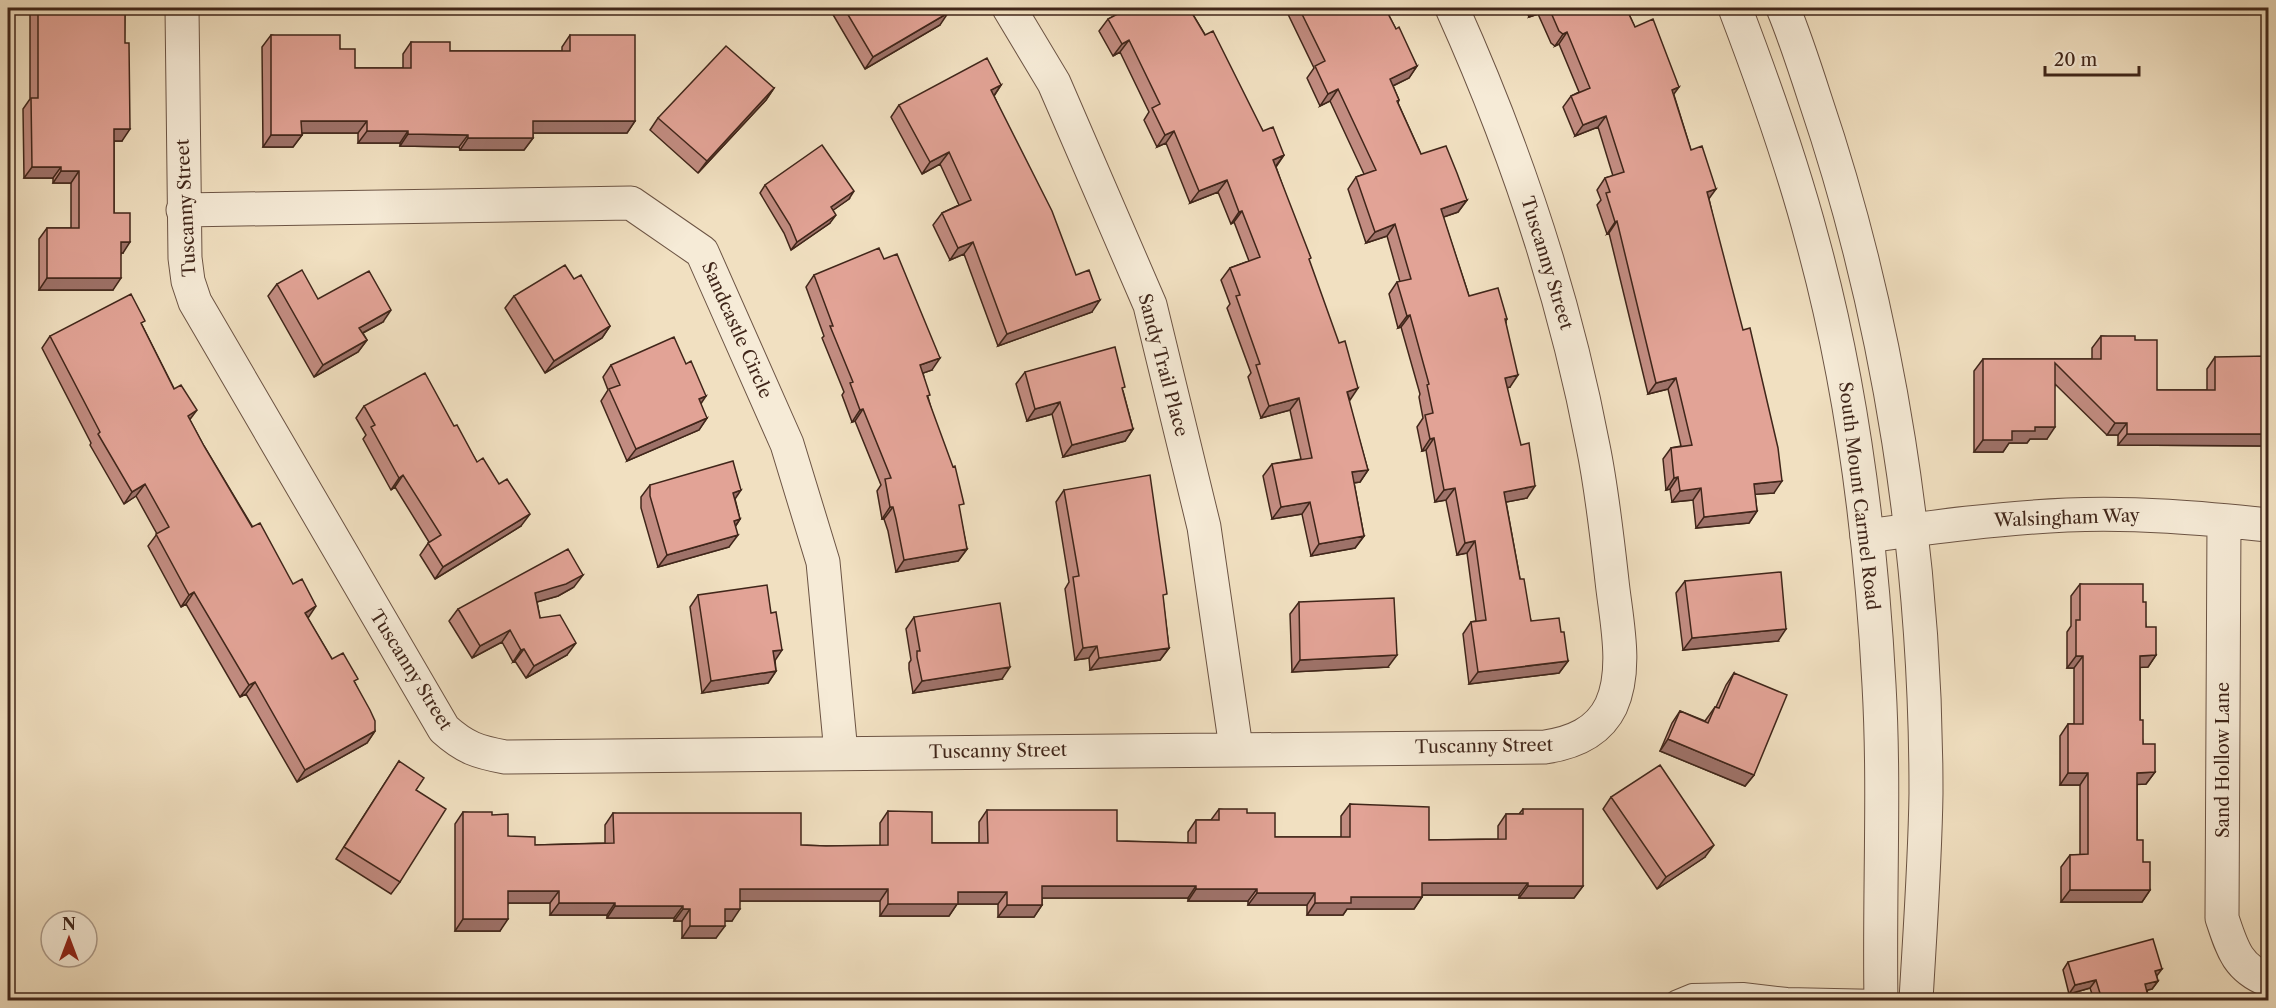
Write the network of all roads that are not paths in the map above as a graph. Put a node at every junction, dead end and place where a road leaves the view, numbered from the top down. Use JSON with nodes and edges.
{"nodes":[{"id":1,"x":182,"y":8,"type":"edge"},
{"id":2,"x":1009,"y":8,"type":"edge"},
{"id":3,"x":1452,"y":8,"type":"edge"},
{"id":4,"x":1735,"y":8,"type":"edge"},
{"id":5,"x":1783,"y":8,"type":"edge"},
{"id":6,"x":183,"y":210,"type":"junction"},
{"id":7,"x":2224,"y":520,"type":"junction"},
{"id":8,"x":2268,"y":525,"type":"edge"},
{"id":9,"x":1910,"y":530,"type":"junction"},
{"id":10,"x":1867,"y":536,"type":"junction"},
{"id":11,"x":1236,"y":748,"type":"junction"},
{"id":12,"x":841,"y":753,"type":"junction"},
{"id":13,"x":2268,"y":980,"type":"edge"},
{"id":14,"x":1787,"y":999,"type":"edge"},
{"id":15,"x":1675,"y":1000,"type":"edge"},
{"id":16,"x":1881,"y":1000,"type":"edge"},
{"id":17,"x":1916,"y":1000,"type":"edge"}],
"edges":[{"from":1,"to":6,"type":"street","name":"Tuscanny Street"},
{"from":2,"to":11,"type":"street","name":"Sandy Trail Place"},
{"from":3,"to":11,"type":"street","name":"Tuscanny Street"},
{"from":4,"to":10,"type":"street","name":"South Mount Carmel Road"},
{"from":5,"to":9,"type":"street"},
{"from":6,"to":12,"type":"street","name":"Tuscanny Street"},
{"from":6,"to":12,"type":"street","name":"Sandcastle Circle"},
{"from":7,"to":8,"type":"street","name":"Walsingham Way"},
{"from":7,"to":9,"type":"street","name":"Walsingham Way"},
{"from":7,"to":13,"type":"street","name":"Sand Hollow Lane"},
{"from":9,"to":10,"type":"street","name":"Walsingham Way"},
{"from":9,"to":17,"type":"street"},
{"from":10,"to":16,"type":"street","name":"South Mount Carmel Road"},
{"from":11,"to":12,"type":"street","name":"Tuscanny Street"},
{"from":14,"to":15,"type":"lane"},
{"from":14,"to":16,"type":"lane"}]}
